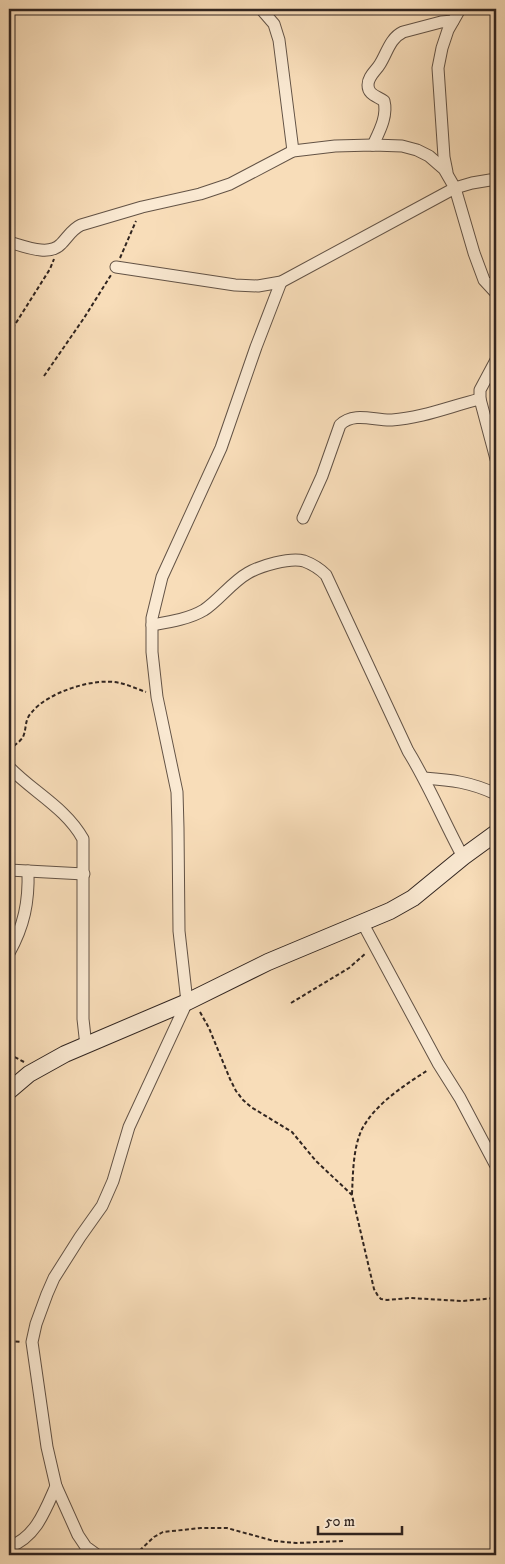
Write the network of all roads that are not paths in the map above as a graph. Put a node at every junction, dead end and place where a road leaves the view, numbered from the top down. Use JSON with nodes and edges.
{"nodes":[{"id":1,"x":261,"y":9,"type":"edge"},
{"id":2,"x":460,"y":9,"type":"edge"},
{"id":3,"x":453,"y":21,"type":"junction"},
{"id":4,"x":373,"y":145,"type":"junction"},
{"id":5,"x":293,"y":151,"type":"junction"},
{"id":6,"x":448,"y":176,"type":"junction"},
{"id":7,"x":496,"y":179,"type":"edge"},
{"id":8,"x":455,"y":188,"type":"junction"},
{"id":9,"x":9,"y":242,"type":"edge"},
{"id":10,"x":116,"y":267,"type":"road end"},
{"id":11,"x":281,"y":282,"type":"junction"},
{"id":12,"x":496,"y":292,"type":"edge"},
{"id":13,"x":496,"y":360,"type":"edge"},
{"id":14,"x":480,"y":400,"type":"junction"},
{"id":15,"x":496,"y":459,"type":"edge"},
{"id":16,"x":303,"y":518,"type":"dead end"},
{"id":17,"x":152,"y":625,"type":"junction"},
{"id":18,"x":9,"y":767,"type":"edge"},
{"id":19,"x":424,"y":778,"type":"junction"},
{"id":20,"x":496,"y":794,"type":"edge"},
{"id":21,"x":496,"y":833,"type":"edge"},
{"id":22,"x":463,"y":857,"type":"junction"},
{"id":23,"x":9,"y":870,"type":"edge"},
{"id":24,"x":28,"y":870,"type":"junction"},
{"id":25,"x":84,"y":874,"type":"junction"},
{"id":26,"x":362,"y":922,"type":"junction"},
{"id":27,"x":9,"y":953,"type":"edge"},
{"id":28,"x":190,"y":1000,"type":"junction"},
{"id":29,"x":86,"y":1046,"type":"junction"},
{"id":30,"x":9,"y":1091,"type":"edge"},
{"id":31,"x":496,"y":1166,"type":"edge"},
{"id":32,"x":56,"y":1486,"type":"junction"},
{"id":33,"x":9,"y":1547,"type":"edge"},
{"id":34,"x":97,"y":1555,"type":"edge"}],
"edges":[{"from":1,"to":5,"type":"street"},
{"from":2,"to":3,"type":"street"},
{"from":3,"to":4,"type":"street"},
{"from":3,"to":6,"type":"street"},
{"from":4,"to":5,"type":"street"},
{"from":4,"to":6,"type":"street"},
{"from":5,"to":9,"type":"street"},
{"from":6,"to":8,"type":"street"},
{"from":7,"to":8,"type":"street"},
{"from":8,"to":11,"type":"street"},
{"from":8,"to":12,"type":"street"},
{"from":10,"to":11,"type":"street"},
{"from":11,"to":17,"type":"street"},
{"from":13,"to":14,"type":"street"},
{"from":14,"to":15,"type":"street"},
{"from":14,"to":16,"type":"street"},
{"from":17,"to":19,"type":"street"},
{"from":17,"to":28,"type":"street"},
{"from":18,"to":25,"type":"street"},
{"from":19,"to":20,"type":"street"},
{"from":19,"to":22,"type":"street"},
{"from":21,"to":22,"type":"main road"},
{"from":22,"to":26,"type":"main road"},
{"from":23,"to":24,"type":"street"},
{"from":24,"to":25,"type":"street"},
{"from":24,"to":27,"type":"street"},
{"from":25,"to":29,"type":"street"},
{"from":26,"to":28,"type":"main road"},
{"from":26,"to":31,"type":"street"},
{"from":28,"to":29,"type":"main road"},
{"from":28,"to":32,"type":"street"},
{"from":29,"to":30,"type":"main road"},
{"from":32,"to":33,"type":"street"},
{"from":32,"to":34,"type":"street"}]}
